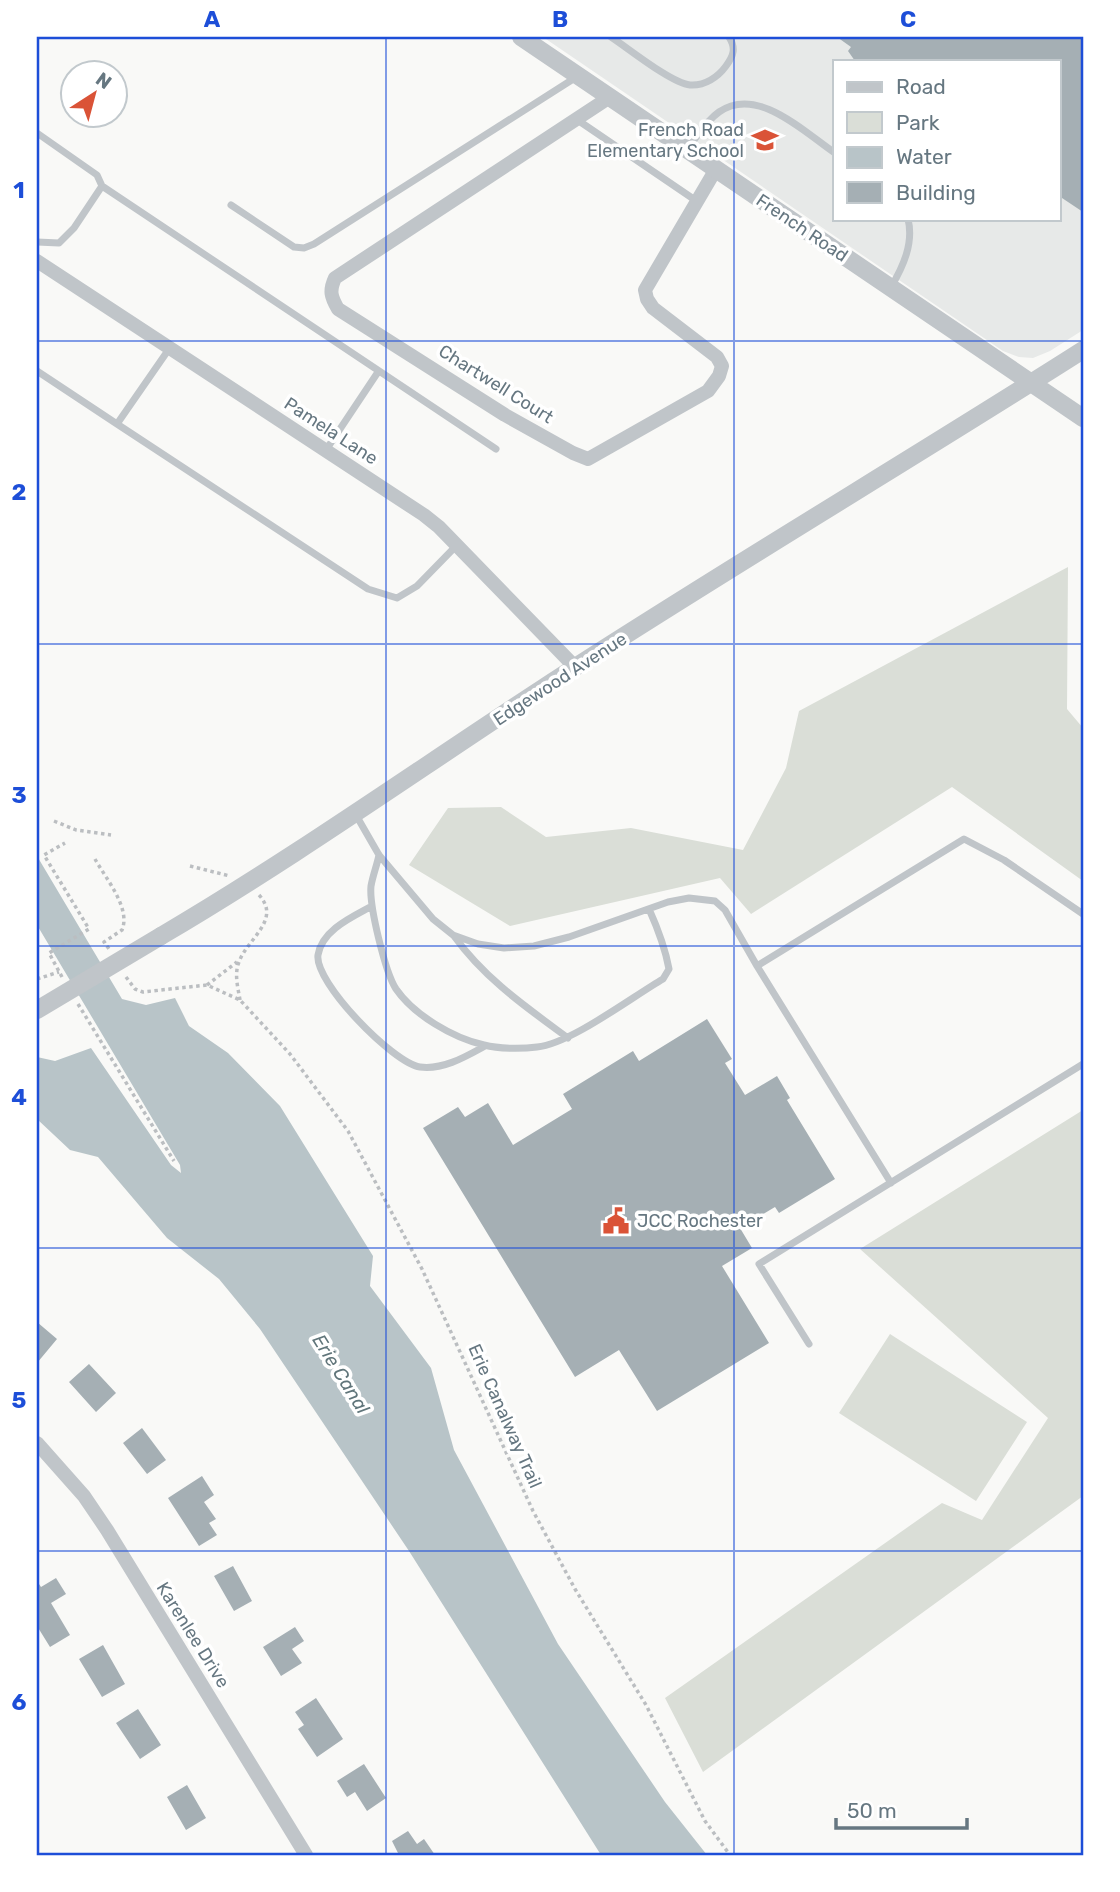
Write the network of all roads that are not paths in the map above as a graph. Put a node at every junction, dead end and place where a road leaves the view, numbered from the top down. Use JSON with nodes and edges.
{"nodes":[{"id":1,"x":521,"y":37,"type":"edge"},
{"id":2,"x":611,"y":37,"type":"edge"},
{"id":3,"x":729,"y":37,"type":"edge"},
{"id":4,"x":579,"y":76,"type":"junction"},
{"id":5,"x":610,"y":97,"type":"junction"},
{"id":6,"x":576,"y":119,"type":"junction"},
{"id":7,"x":37,"y":133,"type":"edge"},
{"id":8,"x":687,"y":149,"type":"junction"},
{"id":9,"x":833,"y":152,"type":"edge"},
{"id":10,"x":716,"y":169,"type":"junction"},
{"id":11,"x":102,"y":186,"type":"junction"},
{"id":12,"x":699,"y":202,"type":"junction"},
{"id":13,"x":231,"y":205,"type":"dead end"},
{"id":14,"x":908,"y":220,"type":"edge"},
{"id":15,"x":37,"y":242,"type":"edge"},
{"id":16,"x":37,"y":261,"type":"edge"},
{"id":17,"x":891,"y":288,"type":"junction"},
{"id":18,"x":169,"y":349,"type":"junction"},
{"id":19,"x":1083,"y":350,"type":"edge"},
{"id":20,"x":37,"y":371,"type":"edge"},
{"id":21,"x":378,"y":372,"type":"junction"},
{"id":22,"x":1031,"y":383,"type":"junction"},
{"id":23,"x":1083,"y":418,"type":"edge"},
{"id":24,"x":117,"y":424,"type":"junction"},
{"id":25,"x":496,"y":449,"type":"dead end"},
{"id":26,"x":326,"y":450,"type":"junction"},
{"id":27,"x":457,"y":545,"type":"junction"},
{"id":28,"x":576,"y":668,"type":"junction"},
{"id":29,"x":356,"y":815,"type":"junction"},
{"id":30,"x":379,"y":855,"type":"junction"},
{"id":31,"x":372,"y":906,"type":"junction"},
{"id":32,"x":649,"y":909,"type":"junction"},
{"id":33,"x":1083,"y":914,"type":"edge"},
{"id":34,"x":453,"y":935,"type":"junction"},
{"id":35,"x":757,"y":966,"type":"junction"},
{"id":36,"x":37,"y":1010,"type":"edge"},
{"id":37,"x":568,"y":1038,"type":"junction"},
{"id":38,"x":485,"y":1046,"type":"junction"},
{"id":39,"x":1083,"y":1065,"type":"edge"},
{"id":40,"x":891,"y":1183,"type":"junction"},
{"id":41,"x":809,"y":1344,"type":"dead end"},
{"id":42,"x":37,"y":1443,"type":"edge"},
{"id":43,"x":306,"y":1855,"type":"edge"}],
"edges":[{"from":1,"to":4,"type":"street","name":"French Road"},
{"from":2,"to":3,"type":"lane"},
{"from":4,"to":5,"type":"street","name":"French Road"},
{"from":4,"to":13,"type":"lane"},
{"from":5,"to":6,"type":"street","name":"Chartwell Court"},
{"from":5,"to":8,"type":"street","name":"French Road"},
{"from":6,"to":12,"type":"lane"},
{"from":6,"to":12,"type":"street","name":"Chartwell Court"},
{"from":7,"to":11,"type":"lane"},
{"from":8,"to":9,"type":"lane"},
{"from":8,"to":10,"type":"street","name":"French Road"},
{"from":10,"to":12,"type":"street","name":"Chartwell Court"},
{"from":10,"to":17,"type":"street","name":"French Road"},
{"from":11,"to":15,"type":"lane"},
{"from":11,"to":21,"type":"lane"},
{"from":14,"to":17,"type":"lane"},
{"from":16,"to":18,"type":"street","name":"Pamela Lane"},
{"from":17,"to":22,"type":"street","name":"French Road"},
{"from":18,"to":24,"type":"lane"},
{"from":18,"to":26,"type":"street","name":"Pamela Lane"},
{"from":19,"to":22,"type":"street","name":"Edgewood Avenue"},
{"from":20,"to":24,"type":"lane"},
{"from":21,"to":25,"type":"lane"},
{"from":21,"to":26,"type":"lane"},
{"from":22,"to":23,"type":"street","name":"French Road"},
{"from":22,"to":28,"type":"street","name":"Edgewood Avenue"},
{"from":24,"to":27,"type":"lane"},
{"from":26,"to":27,"type":"street","name":"Pamela Lane"},
{"from":27,"to":28,"type":"street","name":"Pamela Lane"},
{"from":28,"to":29,"type":"street","name":"Edgewood Avenue"},
{"from":29,"to":30,"type":"lane"},
{"from":29,"to":36,"type":"street","name":"Edgewood Avenue","bridge":true},
{"from":30,"to":31,"type":"lane"},
{"from":30,"to":34,"type":"lane"},
{"from":31,"to":38,"type":"lane"},
{"from":31,"to":38,"type":"lane"},
{"from":32,"to":34,"type":"lane"},
{"from":32,"to":35,"type":"lane"},
{"from":32,"to":37,"type":"lane"},
{"from":33,"to":35,"type":"lane"},
{"from":34,"to":37,"type":"lane"},
{"from":35,"to":40,"type":"lane"},
{"from":37,"to":38,"type":"lane"},
{"from":39,"to":40,"type":"lane"},
{"from":40,"to":41,"type":"lane"},
{"from":42,"to":43,"type":"street","name":"Karenlee Drive"}]}
